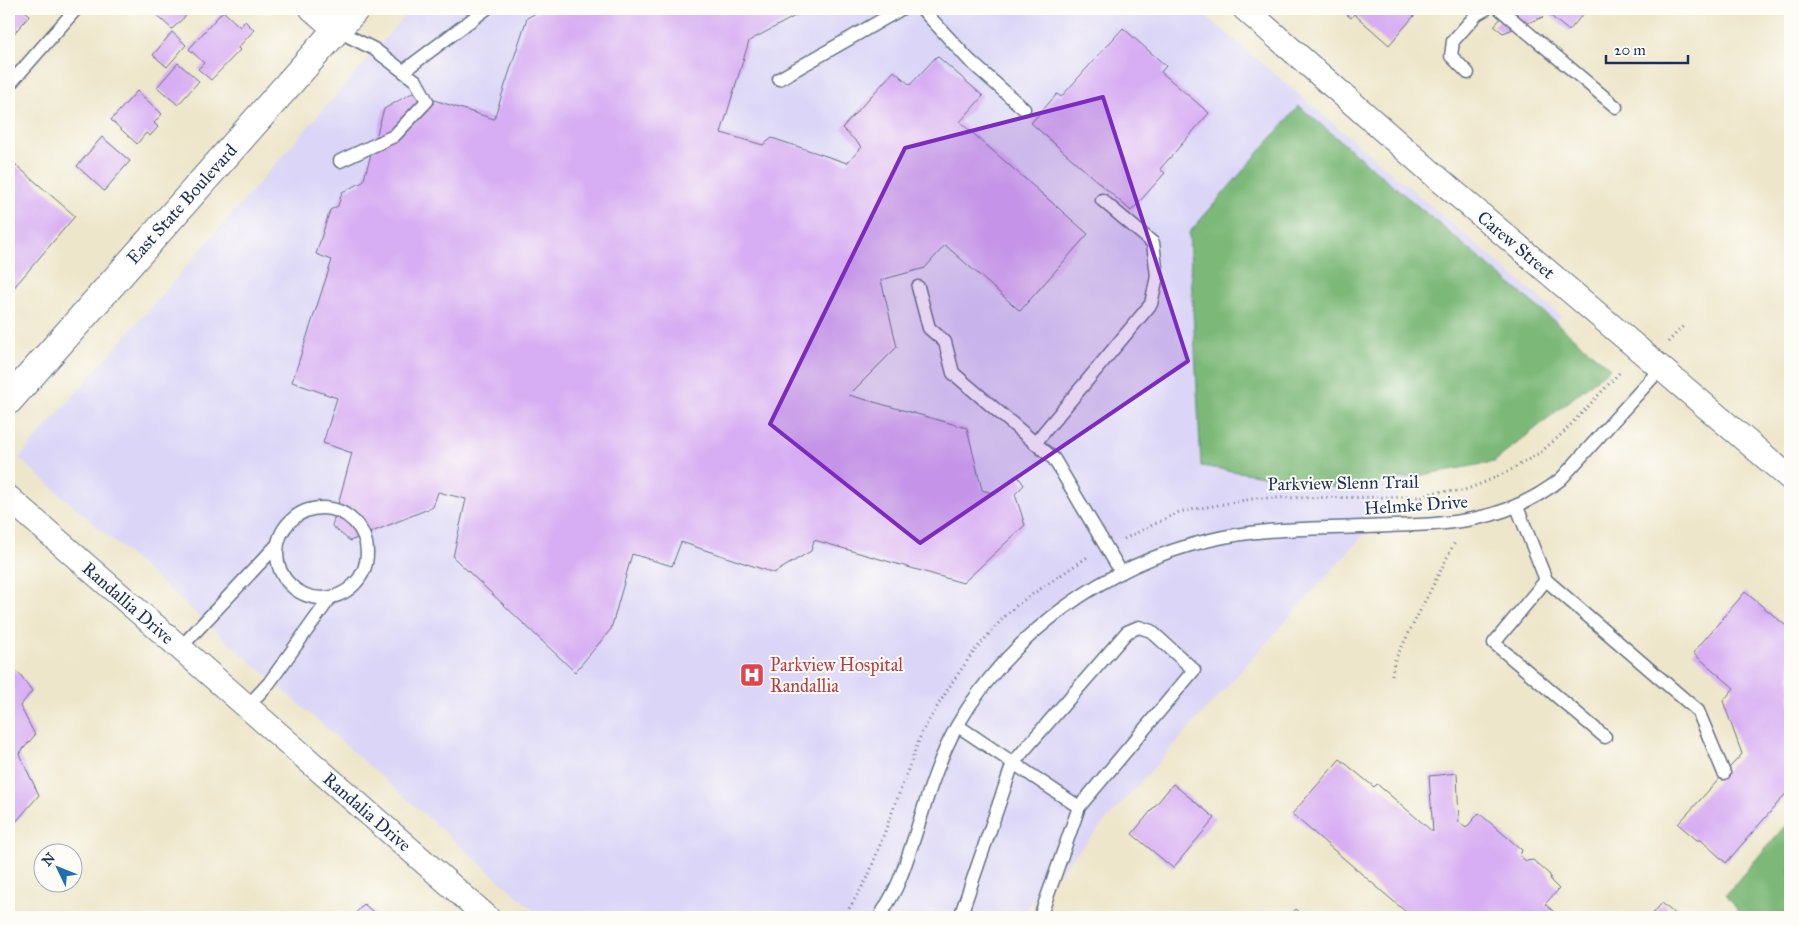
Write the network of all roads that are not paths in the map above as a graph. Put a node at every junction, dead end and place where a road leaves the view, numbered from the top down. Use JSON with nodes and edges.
{"nodes":[{"id":1,"x":76,"y":9,"type":"edge"},
{"id":2,"x":312,"y":9,"type":"edge"},
{"id":3,"x":356,"y":9,"type":"edge"},
{"id":4,"x":486,"y":9,"type":"edge"},
{"id":5,"x":902,"y":9,"type":"edge"},
{"id":6,"x":922,"y":9,"type":"edge"},
{"id":7,"x":1246,"y":9,"type":"edge"},
{"id":8,"x":1486,"y":9,"type":"edge"},
{"id":9,"x":1500,"y":9,"type":"edge"},
{"id":10,"x":336,"y":30,"type":"junction"},
{"id":11,"x":405,"y":70,"type":"dead end"},
{"id":12,"x":1468,"y":73,"type":"dead end"},
{"id":13,"x":779,"y":79,"type":"dead end"},
{"id":14,"x":9,"y":85,"type":"edge"},
{"id":15,"x":1616,"y":107,"type":"dead end"},
{"id":16,"x":1024,"y":109,"type":"dead end"},
{"id":17,"x":340,"y":160,"type":"dead end"},
{"id":18,"x":1102,"y":200,"type":"dead end"},
{"id":19,"x":918,"y":287,"type":"dead end"},
{"id":20,"x":1656,"y":364,"type":"junction"},
{"id":21,"x":9,"y":400,"type":"edge"},
{"id":22,"x":1035,"y":443,"type":"junction"},
{"id":23,"x":1790,"y":478,"type":"edge"},
{"id":24,"x":9,"y":498,"type":"edge"},
{"id":25,"x":1517,"y":507,"type":"junction"},
{"id":26,"x":277,"y":545,"type":"junction"},
{"id":27,"x":1121,"y":572,"type":"junction"},
{"id":28,"x":1546,"y":580,"type":"junction"},
{"id":29,"x":330,"y":598,"type":"junction"},
{"id":30,"x":180,"y":648,"type":"junction"},
{"id":31,"x":248,"y":707,"type":"junction"},
{"id":32,"x":958,"y":726,"type":"junction"},
{"id":33,"x":1605,"y":737,"type":"dead end"},
{"id":34,"x":1014,"y":763,"type":"junction"},
{"id":35,"x":1724,"y":773,"type":"dead end"},
{"id":36,"x":1079,"y":807,"type":"junction"},
{"id":37,"x":487,"y":917,"type":"edge"},
{"id":38,"x":880,"y":917,"type":"edge"},
{"id":39,"x":960,"y":917,"type":"edge"},
{"id":40,"x":1040,"y":917,"type":"edge"}],
"edges":[{"from":1,"to":14,"type":"lane"},
{"from":2,"to":10,"type":"street"},
{"from":3,"to":10,"type":"main road","name":"East State Boulevard"},
{"from":4,"to":11,"type":"lane"},
{"from":5,"to":13,"type":"lane"},
{"from":6,"to":16,"type":"lane"},
{"from":7,"to":20,"type":"street","name":"Carew Street"},
{"from":8,"to":12,"type":"lane"},
{"from":9,"to":15,"type":"lane"},
{"from":10,"to":17,"type":"lane"},
{"from":10,"to":21,"type":"main road","name":"East State Boulevard"},
{"from":18,"to":22,"type":"lane"},
{"from":19,"to":22,"type":"lane"},
{"from":20,"to":23,"type":"street","name":"Carew Street"},
{"from":20,"to":25,"type":"lane","name":"Helmke Drive"},
{"from":22,"to":27,"type":"lane"},
{"from":24,"to":30,"type":"street","name":"Randallia Drive"},
{"from":25,"to":27,"type":"lane","name":"Helmke Drive"},
{"from":25,"to":28,"type":"lane"},
{"from":26,"to":29,"type":"lane"},
{"from":26,"to":29,"type":"lane"},
{"from":26,"to":30,"type":"lane"},
{"from":27,"to":32,"type":"lane","name":"Helmke Drive"},
{"from":28,"to":33,"type":"lane"},
{"from":28,"to":35,"type":"lane"},
{"from":29,"to":31,"type":"lane"},
{"from":30,"to":31,"type":"street","name":"Randallia Drive"},
{"from":31,"to":37,"type":"street","name":"Randalia Drive"},
{"from":32,"to":34,"type":"lane"},
{"from":32,"to":38,"type":"lane","name":"Helmke Drive"},
{"from":34,"to":36,"type":"lane"},
{"from":34,"to":36,"type":"lane"},
{"from":34,"to":39,"type":"lane"},
{"from":36,"to":40,"type":"lane"}]}
